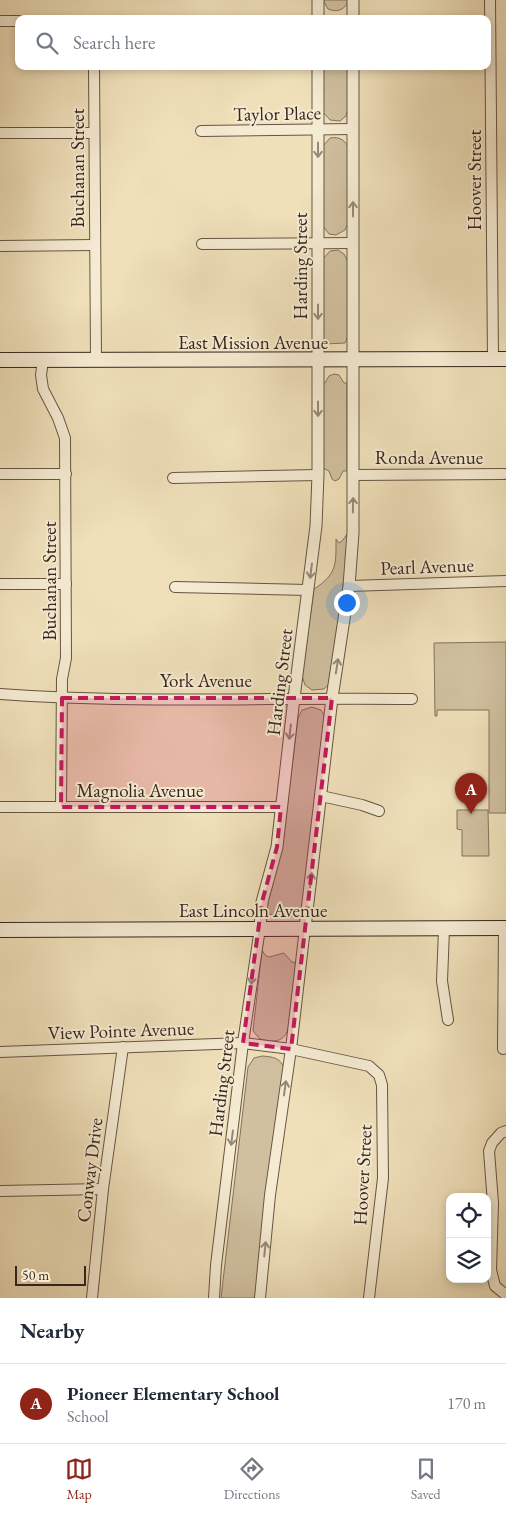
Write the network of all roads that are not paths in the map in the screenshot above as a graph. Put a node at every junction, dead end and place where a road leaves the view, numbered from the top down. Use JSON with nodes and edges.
{"nodes":[{"id":1,"x":318,"y":0,"type":"edge"},
{"id":2,"x":353,"y":0,"type":"edge"},
{"id":3,"x":490,"y":0,"type":"edge"},
{"id":4,"x":318,"y":15,"type":"edge"},
{"id":5,"x":353,"y":15,"type":"edge"},
{"id":6,"x":490,"y":15,"type":"edge"},
{"id":7,"x":0,"y":21,"type":"edge"},
{"id":8,"x":15,"y":21,"type":"edge"},
{"id":9,"x":491,"y":36,"type":"edge"},
{"id":10,"x":94,"y":70,"type":"edge"},
{"id":11,"x":318,"y":70,"type":"edge"},
{"id":12,"x":353,"y":70,"type":"edge"},
{"id":13,"x":318,"y":129,"type":"junction"},
{"id":14,"x":352,"y":130,"type":"junction"},
{"id":15,"x":201,"y":131,"type":"dead end"},
{"id":16,"x":0,"y":133,"type":"edge"},
{"id":17,"x":94,"y":133,"type":"junction"},
{"id":18,"x":317,"y":243,"type":"junction"},
{"id":19,"x":353,"y":243,"type":"junction"},
{"id":20,"x":202,"y":244,"type":"dead end"},
{"id":21,"x":95,"y":245,"type":"junction"},
{"id":22,"x":0,"y":246,"type":"edge"},
{"id":23,"x":96,"y":359,"type":"junction"},
{"id":24,"x":0,"y":360,"type":"edge"},
{"id":25,"x":42,"y":360,"type":"junction"},
{"id":26,"x":318,"y":360,"type":"junction"},
{"id":27,"x":352,"y":360,"type":"junction"},
{"id":28,"x":500,"y":360,"type":"edge"},
{"id":29,"x":0,"y":474,"type":"edge"},
{"id":30,"x":66,"y":474,"type":"junction"},
{"id":31,"x":353,"y":474,"type":"junction"},
{"id":32,"x":504,"y":474,"type":"dead end"},
{"id":33,"x":318,"y":475,"type":"junction"},
{"id":34,"x":173,"y":478,"type":"dead end"},
{"id":35,"x":506,"y":581,"type":"edge"},
{"id":36,"x":0,"y":584,"type":"edge"},
{"id":37,"x":66,"y":584,"type":"junction"},
{"id":38,"x":349,"y":586,"type":"junction"},
{"id":39,"x":174,"y":587,"type":"dead end"},
{"id":40,"x":308,"y":590,"type":"junction"},
{"id":41,"x":0,"y":694,"type":"edge"},
{"id":42,"x":62,"y":698,"type":"junction"},
{"id":43,"x":294,"y":698,"type":"junction"},
{"id":44,"x":332,"y":698,"type":"junction"},
{"id":45,"x":412,"y":699,"type":"dead end"},
{"id":46,"x":321,"y":796,"type":"junction"},
{"id":47,"x":0,"y":807,"type":"edge"},
{"id":48,"x":61,"y":807,"type":"junction"},
{"id":49,"x":281,"y":807,"type":"junction"},
{"id":50,"x":379,"y":811,"type":"dead end"},
{"id":51,"x":260,"y":928,"type":"junction"},
{"id":52,"x":305,"y":928,"type":"junction"},
{"id":53,"x":505,"y":928,"type":"edge"},
{"id":54,"x":444,"y":929,"type":"junction"},
{"id":55,"x":0,"y":930,"type":"edge"},
{"id":56,"x":448,"y":1020,"type":"dead end"},
{"id":57,"x":505,"y":1026,"type":"edge"},
{"id":58,"x":243,"y":1043,"type":"junction"},
{"id":59,"x":123,"y":1047,"type":"junction"},
{"id":60,"x":291,"y":1049,"type":"junction"},
{"id":61,"x":503,"y":1049,"type":"dead end"},
{"id":62,"x":0,"y":1052,"type":"edge"},
{"id":63,"x":361,"y":1063,"type":"joint"},
{"id":64,"x":506,"y":1131,"type":"edge"},
{"id":65,"x":104,"y":1188,"type":"junction"},
{"id":66,"x":0,"y":1191,"type":"edge"},
{"id":67,"x":506,"y":1295,"type":"edge"},
{"id":68,"x":92,"y":1298,"type":"edge"},
{"id":69,"x":214,"y":1298,"type":"edge"},
{"id":70,"x":260,"y":1298,"type":"edge"},
{"id":71,"x":369,"y":1298,"type":"edge"}],
"edges":[{"from":1,"to":4,"type":"street"},
{"from":2,"to":5,"type":"street"},
{"from":3,"to":6,"type":"street","name":"Hoover Street"},
{"from":7,"to":8,"type":"street"},
{"from":9,"to":28,"type":"street","name":"Hoover Street"},
{"from":10,"to":17,"type":"street","name":"Buchanan Street"},
{"from":11,"to":13,"type":"street","name":"Harding Street"},
{"from":12,"to":14,"type":"street"},
{"from":13,"to":14,"type":"street","name":"Taylor Place"},
{"from":13,"to":15,"type":"street","name":"Taylor Place"},
{"from":13,"to":18,"type":"street","name":"Harding Street","one_way":true},
{"from":19,"to":14,"type":"street","one_way":true},
{"from":16,"to":17,"type":"street"},
{"from":17,"to":21,"type":"street","name":"Buchanan Street"},
{"from":18,"to":19,"type":"street"},
{"from":18,"to":20,"type":"street"},
{"from":18,"to":26,"type":"street","name":"Harding Street","one_way":true},
{"from":19,"to":27,"type":"street"},
{"from":21,"to":22,"type":"street"},
{"from":21,"to":23,"type":"street","name":"Buchanan Street"},
{"from":23,"to":25,"type":"main road","name":"East Mission Avenue"},
{"from":23,"to":26,"type":"main road","name":"East Mission Avenue"},
{"from":24,"to":25,"type":"main road","name":"East Mission Avenue"},
{"from":25,"to":30,"type":"street","name":"Buchanan Street"},
{"from":26,"to":27,"type":"main road","name":"East Mission Avenue"},
{"from":26,"to":33,"type":"street","name":"Harding Street","one_way":true},
{"from":27,"to":28,"type":"main road","name":"East Mission Avenue"},
{"from":27,"to":31,"type":"street"},
{"from":29,"to":30,"type":"street"},
{"from":30,"to":37,"type":"street","name":"Buchanan Street"},
{"from":31,"to":32,"type":"street","name":"Ronda Avenue"},
{"from":38,"to":31,"type":"street","one_way":true},
{"from":33,"to":34,"type":"street"},
{"from":33,"to":40,"type":"street","name":"Harding Street","one_way":true},
{"from":35,"to":38,"type":"street","name":"Pearl Avenue"},
{"from":36,"to":37,"type":"street"},
{"from":37,"to":42,"type":"street","name":"Buchanan Street"},
{"from":44,"to":38,"type":"street","one_way":true},
{"from":39,"to":40,"type":"street"},
{"from":40,"to":43,"type":"street","name":"Harding Street"},
{"from":41,"to":42,"type":"street","name":"York Avenue"},
{"from":42,"to":43,"type":"street","name":"York Avenue"},
{"from":42,"to":48,"type":"street","name":"Buchanan Street"},
{"from":43,"to":44,"type":"street","name":"York Avenue"},
{"from":43,"to":49,"type":"street","name":"Harding Street","one_way":true},
{"from":44,"to":45,"type":"street","name":"York Avenue"},
{"from":44,"to":46,"type":"street"},
{"from":46,"to":50,"type":"street"},
{"from":52,"to":46,"type":"street","one_way":true},
{"from":47,"to":48,"type":"street","name":"Magnolia Avenue"},
{"from":48,"to":49,"type":"street","name":"Magnolia Avenue"},
{"from":49,"to":51,"type":"street","name":"Harding Street"},
{"from":51,"to":52,"type":"main road","name":"East Lincoln Avenue"},
{"from":51,"to":55,"type":"main road","name":"East Lincoln Avenue"},
{"from":51,"to":58,"type":"street","name":"Harding Street","one_way":true},
{"from":52,"to":54,"type":"main road","name":"East Lincoln Avenue"},
{"from":52,"to":60,"type":"street"},
{"from":53,"to":54,"type":"main road","name":"East Lincoln Avenue"},
{"from":53,"to":57,"type":"street"},
{"from":54,"to":56,"type":"street"},
{"from":57,"to":61,"type":"street"},
{"from":58,"to":59,"type":"street","name":"View Pointe Avenue"},
{"from":58,"to":60,"type":"street","name":"View Pointe Avenue"},
{"from":58,"to":69,"type":"street","name":"Harding Street","one_way":true},
{"from":59,"to":62,"type":"street","name":"View Pointe Avenue"},
{"from":59,"to":65,"type":"street","name":"Conway Drive"},
{"from":60,"to":63,"type":"street","name":"View Pointe Avenue"},
{"from":70,"to":60,"type":"street","one_way":true},
{"from":63,"to":71,"type":"street","name":"Hoover Street"},
{"from":64,"to":67,"type":"street"},
{"from":65,"to":66,"type":"street"},
{"from":65,"to":68,"type":"street","name":"Conway Drive"}]}
